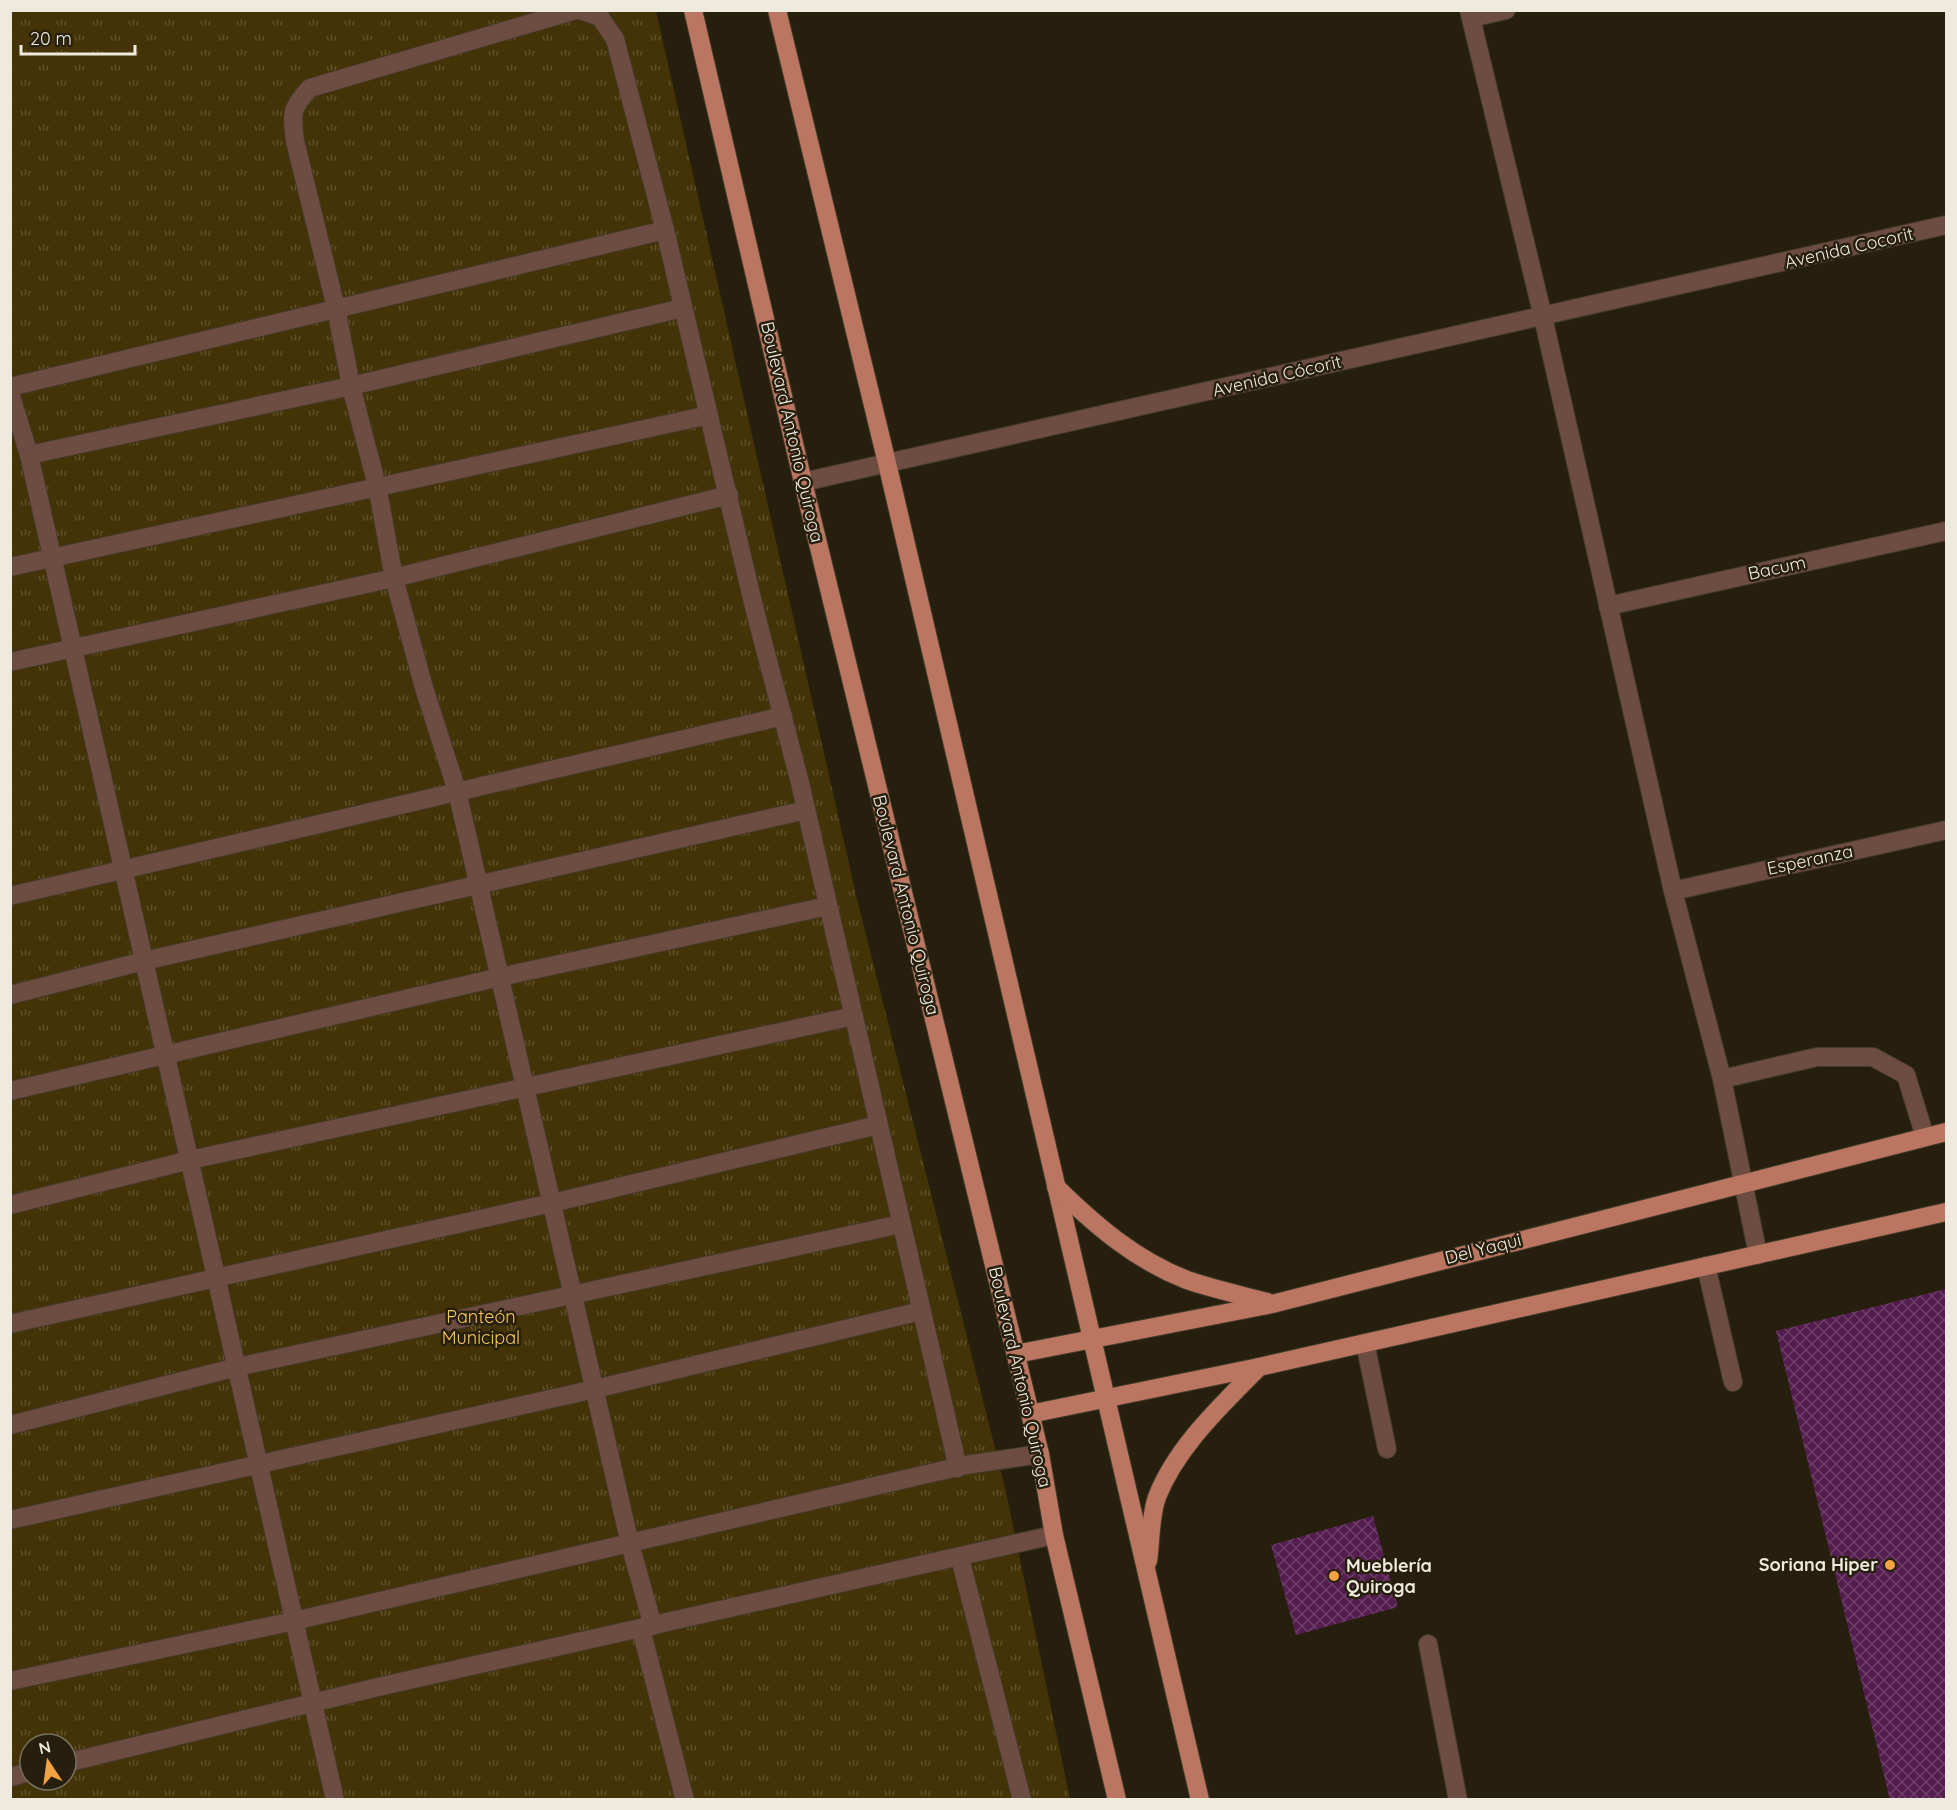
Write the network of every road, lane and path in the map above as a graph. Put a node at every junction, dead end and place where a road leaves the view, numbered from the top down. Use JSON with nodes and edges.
{"nodes":[{"id":1,"x":578,"y":10,"type":"edge"},
{"id":2,"x":693,"y":10,"type":"edge"},
{"id":3,"x":777,"y":10,"type":"edge"},
{"id":4,"x":1506,"y":10,"type":"edge"},
{"id":5,"x":1470,"y":14,"type":"edge"},
{"id":6,"x":1947,"y":225,"type":"edge"},
{"id":7,"x":665,"y":230,"type":"junction"},
{"id":8,"x":1751,"y":270,"type":"joint"},
{"id":9,"x":336,"y":308,"type":"junction"},
{"id":10,"x":683,"y":308,"type":"junction"},
{"id":11,"x":1544,"y":317,"type":"junction"},
{"id":12,"x":351,"y":386,"type":"junction"},
{"id":13,"x":10,"y":387,"type":"edge"},
{"id":14,"x":10,"y":393,"type":"edge"},
{"id":15,"x":710,"y":415,"type":"junction"},
{"id":16,"x":29,"y":455,"type":"junction"},
{"id":17,"x":887,"y":463,"type":"junction"},
{"id":18,"x":803,"y":482,"type":"junction"},
{"id":19,"x":377,"y":486,"type":"junction"},
{"id":20,"x":729,"y":495,"type":"junction"},
{"id":21,"x":1947,"y":531,"type":"edge"},
{"id":22,"x":52,"y":558,"type":"junction"},
{"id":23,"x":10,"y":567,"type":"edge"},
{"id":24,"x":394,"y":578,"type":"junction"},
{"id":25,"x":1608,"y":606,"type":"junction"},
{"id":26,"x":73,"y":647,"type":"junction"},
{"id":27,"x":10,"y":662,"type":"edge"},
{"id":28,"x":783,"y":716,"type":"junction"},
{"id":29,"x":457,"y":791,"type":"junction"},
{"id":30,"x":806,"y":810,"type":"junction"},
{"id":31,"x":1947,"y":830,"type":"edge"},
{"id":32,"x":124,"y":870,"type":"junction"},
{"id":33,"x":478,"y":884,"type":"junction"},
{"id":34,"x":1673,"y":891,"type":"junction"},
{"id":35,"x":10,"y":896,"type":"edge"},
{"id":36,"x":828,"y":906,"type":"junction"},
{"id":37,"x":144,"y":961,"type":"junction"},
{"id":38,"x":500,"y":977,"type":"junction"},
{"id":39,"x":10,"y":995,"type":"edge"},
{"id":40,"x":854,"y":1016,"type":"junction"},
{"id":41,"x":166,"y":1053,"type":"junction"},
{"id":42,"x":1722,"y":1079,"type":"junction"},
{"id":43,"x":527,"y":1086,"type":"junction"},
{"id":44,"x":10,"y":1091,"type":"edge"},
{"id":45,"x":878,"y":1125,"type":"junction"},
{"id":46,"x":1947,"y":1131,"type":"edge"},
{"id":47,"x":1925,"y":1137,"type":"junction"},
{"id":48,"x":190,"y":1160,"type":"junction"},
{"id":49,"x":1743,"y":1182,"type":"junction"},
{"id":50,"x":1055,"y":1186,"type":"junction"},
{"id":51,"x":552,"y":1203,"type":"junction"},
{"id":52,"x":10,"y":1205,"type":"edge"},
{"id":53,"x":1947,"y":1212,"type":"edge"},
{"id":54,"x":902,"y":1224,"type":"junction"},
{"id":55,"x":1758,"y":1256,"type":"junction"},
{"id":56,"x":1706,"y":1266,"type":"junction"},
{"id":57,"x":217,"y":1279,"type":"junction"},
{"id":58,"x":574,"y":1295,"type":"junction"},
{"id":59,"x":1272,"y":1304,"type":"junction"},
{"id":60,"x":921,"y":1311,"type":"junction"},
{"id":61,"x":10,"y":1324,"type":"edge"},
{"id":62,"x":1092,"y":1340,"type":"junction"},
{"id":63,"x":1365,"y":1343,"type":"junction"},
{"id":64,"x":1016,"y":1354,"type":"junction"},
{"id":65,"x":237,"y":1367,"type":"junction"},
{"id":66,"x":1259,"y":1367,"type":"junction"},
{"id":67,"x":1733,"y":1382,"type":"dead end"},
{"id":68,"x":596,"y":1389,"type":"junction"},
{"id":69,"x":1108,"y":1397,"type":"junction"},
{"id":70,"x":1030,"y":1414,"type":"junction"},
{"id":71,"x":10,"y":1425,"type":"edge"},
{"id":72,"x":1387,"y":1449,"type":"dead end"},
{"id":73,"x":1040,"y":1454,"type":"junction"},
{"id":74,"x":259,"y":1464,"type":"junction"},
{"id":75,"x":958,"y":1468,"type":"junction"},
{"id":76,"x":10,"y":1520,"type":"edge"},
{"id":77,"x":1054,"y":1535,"type":"junction"},
{"id":78,"x":630,"y":1544,"type":"junction"},
{"id":79,"x":960,"y":1558,"type":"junction"},
{"id":80,"x":1146,"y":1575,"type":"junction"},
{"id":81,"x":294,"y":1621,"type":"junction"},
{"id":82,"x":647,"y":1627,"type":"junction"},
{"id":83,"x":1428,"y":1644,"type":"dead end"},
{"id":84,"x":10,"y":1681,"type":"edge"},
{"id":85,"x":312,"y":1703,"type":"junction"},
{"id":86,"x":78,"y":1760,"type":"edge"},
{"id":87,"x":335,"y":1800,"type":"edge"},
{"id":88,"x":685,"y":1800,"type":"edge"},
{"id":89,"x":1022,"y":1800,"type":"edge"},
{"id":90,"x":1117,"y":1800,"type":"edge"},
{"id":91,"x":1200,"y":1800,"type":"edge"},
{"id":92,"x":1458,"y":1800,"type":"edge"}],
"edges":[{"from":1,"to":7,"type":"street"},
{"from":1,"to":9,"type":"street"},
{"from":2,"to":18,"type":"main road","name":"Boulevard Antonio Quiroga"},
{"from":3,"to":17,"type":"main road"},
{"from":4,"to":5,"type":"street"},
{"from":5,"to":11,"type":"street"},
{"from":6,"to":8,"type":"street","name":"Avenida Cocorit"},
{"from":7,"to":9,"type":"street"},
{"from":7,"to":10,"type":"street"},
{"from":8,"to":11,"type":"street","name":"Avenida Cócorit"},
{"from":9,"to":12,"type":"street"},
{"from":9,"to":13,"type":"street"},
{"from":10,"to":12,"type":"street"},
{"from":10,"to":15,"type":"street"},
{"from":11,"to":17,"type":"street","name":"Avenida Cócorit"},
{"from":11,"to":25,"type":"street"},
{"from":12,"to":16,"type":"street"},
{"from":12,"to":19,"type":"street"},
{"from":14,"to":16,"type":"street"},
{"from":15,"to":19,"type":"street"},
{"from":15,"to":20,"type":"street"},
{"from":16,"to":22,"type":"street"},
{"from":17,"to":18,"type":"street","name":"Avenida Cócorit"},
{"from":17,"to":50,"type":"main road"},
{"from":18,"to":64,"type":"main road","name":"Boulevard Antonio Quiroga"},
{"from":19,"to":22,"type":"street"},
{"from":19,"to":24,"type":"street"},
{"from":20,"to":24,"type":"street"},
{"from":20,"to":28,"type":"street"},
{"from":21,"to":25,"type":"street","name":"Bacum"},
{"from":22,"to":23,"type":"street"},
{"from":22,"to":26,"type":"street"},
{"from":24,"to":26,"type":"street"},
{"from":24,"to":29,"type":"street"},
{"from":25,"to":34,"type":"street"},
{"from":26,"to":27,"type":"street"},
{"from":26,"to":32,"type":"street"},
{"from":28,"to":29,"type":"street"},
{"from":28,"to":30,"type":"street"},
{"from":29,"to":32,"type":"street"},
{"from":29,"to":33,"type":"street"},
{"from":30,"to":33,"type":"street"},
{"from":30,"to":36,"type":"street"},
{"from":31,"to":34,"type":"street","name":"Esperanza"},
{"from":32,"to":35,"type":"street"},
{"from":32,"to":37,"type":"street"},
{"from":33,"to":37,"type":"street"},
{"from":33,"to":38,"type":"street"},
{"from":34,"to":42,"type":"street"},
{"from":36,"to":38,"type":"street"},
{"from":36,"to":40,"type":"street"},
{"from":37,"to":39,"type":"street"},
{"from":37,"to":41,"type":"street"},
{"from":38,"to":41,"type":"street"},
{"from":38,"to":43,"type":"street"},
{"from":40,"to":43,"type":"street"},
{"from":40,"to":45,"type":"street"},
{"from":41,"to":44,"type":"street"},
{"from":41,"to":48,"type":"street"},
{"from":42,"to":47,"type":"street"},
{"from":42,"to":49,"type":"street"},
{"from":43,"to":48,"type":"street"},
{"from":43,"to":51,"type":"street"},
{"from":45,"to":51,"type":"street"},
{"from":45,"to":54,"type":"street"},
{"from":46,"to":47,"type":"main road","name":"Del Yaqui"},
{"from":47,"to":49,"type":"main road","name":"Del Yaqui"},
{"from":48,"to":52,"type":"street"},
{"from":48,"to":57,"type":"street"},
{"from":49,"to":55,"type":"street"},
{"from":49,"to":59,"type":"main road","name":"Del Yaqui"},
{"from":50,"to":59,"type":"main road"},
{"from":50,"to":62,"type":"main road"},
{"from":51,"to":57,"type":"street"},
{"from":51,"to":58,"type":"street"},
{"from":53,"to":55,"type":"main road"},
{"from":54,"to":58,"type":"street"},
{"from":54,"to":60,"type":"street"},
{"from":55,"to":56,"type":"main road"},
{"from":56,"to":63,"type":"main road"},
{"from":56,"to":67,"type":"street"},
{"from":57,"to":61,"type":"street"},
{"from":57,"to":65,"type":"street"},
{"from":58,"to":65,"type":"street"},
{"from":58,"to":68,"type":"street"},
{"from":59,"to":62,"type":"main road","name":"Del Yaqui"},
{"from":60,"to":68,"type":"street"},
{"from":60,"to":75,"type":"street"},
{"from":62,"to":64,"type":"main road","name":"Del Yaqui"},
{"from":62,"to":69,"type":"main road"},
{"from":63,"to":66,"type":"main road"},
{"from":63,"to":72,"type":"street"},
{"from":64,"to":70,"type":"main road","name":"Boulevard Antonio Quiroga"},
{"from":65,"to":71,"type":"street"},
{"from":65,"to":74,"type":"street"},
{"from":66,"to":69,"type":"main road"},
{"from":66,"to":80,"type":"main road"},
{"from":68,"to":74,"type":"street"},
{"from":68,"to":78,"type":"street"},
{"from":69,"to":70,"type":"main road"},
{"from":69,"to":80,"type":"main road"},
{"from":70,"to":73,"type":"main road","name":"Boulevard Antonio Quiroga"},
{"from":73,"to":75,"type":"street"},
{"from":73,"to":77,"type":"main road","name":"Boulevard Antonio Quiroga"},
{"from":74,"to":76,"type":"street"},
{"from":74,"to":81,"type":"street"},
{"from":75,"to":78,"type":"street"},
{"from":77,"to":79,"type":"street"},
{"from":77,"to":90,"type":"main road","name":"Boulevard Antonio Quiroga"},
{"from":78,"to":81,"type":"street"},
{"from":78,"to":82,"type":"street"},
{"from":79,"to":82,"type":"street"},
{"from":79,"to":89,"type":"street"},
{"from":80,"to":91,"type":"main road"},
{"from":81,"to":84,"type":"street"},
{"from":81,"to":85,"type":"street"},
{"from":82,"to":85,"type":"street"},
{"from":82,"to":88,"type":"street"},
{"from":83,"to":92,"type":"street"},
{"from":85,"to":86,"type":"street"},
{"from":85,"to":87,"type":"street"}]}
